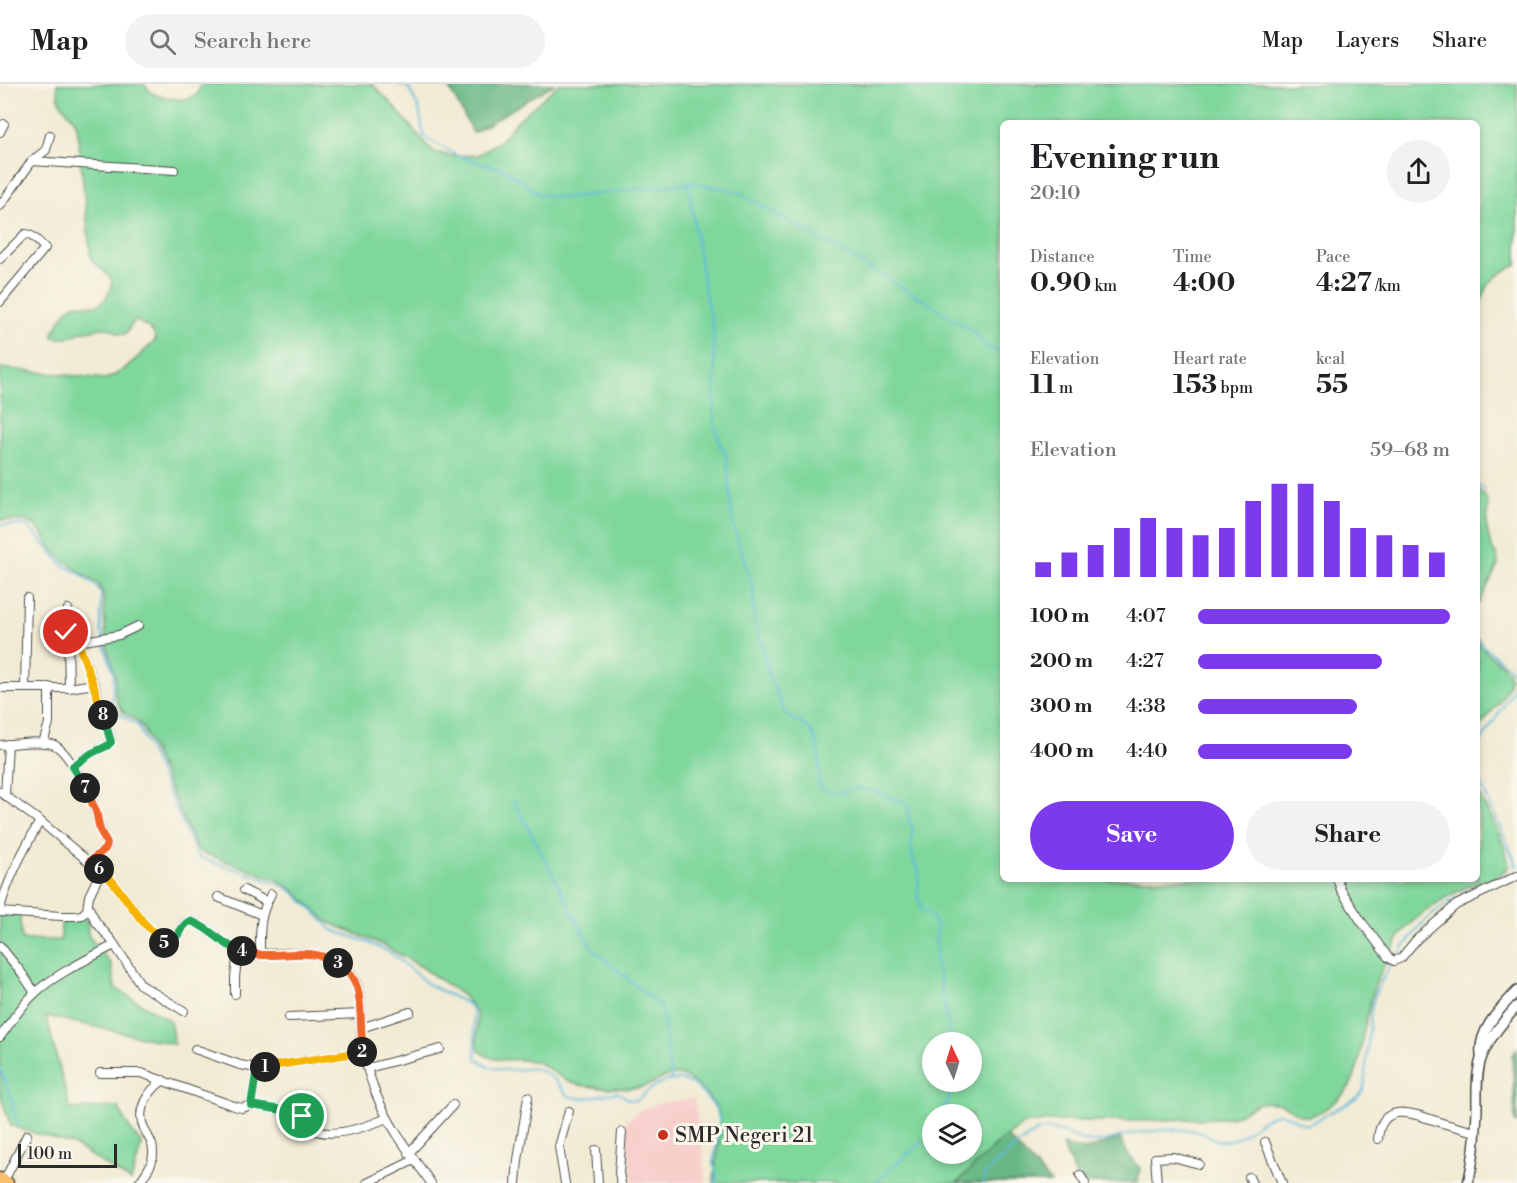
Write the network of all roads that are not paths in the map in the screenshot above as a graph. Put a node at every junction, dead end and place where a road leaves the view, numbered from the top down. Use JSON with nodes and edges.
{"nodes":[{"id":1,"x":50,"y":135,"type":"dead end"},
{"id":2,"x":32,"y":161,"type":"junction"},
{"id":3,"x":174,"y":170,"type":"dead end"},
{"id":4,"x":0,"y":206,"type":"edge"},
{"id":5,"x":0,"y":259,"type":"edge"},
{"id":6,"x":0,"y":302,"type":"edge"},
{"id":7,"x":27,"y":598,"type":"dead end"},
{"id":8,"x":68,"y":609,"type":"dead end"},
{"id":9,"x":138,"y":626,"type":"dead end"},
{"id":10,"x":68,"y":639,"type":"junction"},
{"id":11,"x":78,"y":642,"type":"junction"},
{"id":12,"x":93,"y":684,"type":"junction"},
{"id":13,"x":49,"y":687,"type":"junction"},
{"id":14,"x":0,"y":688,"type":"edge"},
{"id":15,"x":25,"y":688,"type":"junction"},
{"id":16,"x":69,"y":688,"type":"junction"},
{"id":17,"x":43,"y":743,"type":"junction"},
{"id":18,"x":4,"y":744,"type":"edge"},
{"id":19,"x":73,"y":766,"type":"junction"},
{"id":20,"x":3,"y":794,"type":"edge"},
{"id":21,"x":40,"y":821,"type":"junction"},
{"id":22,"x":90,"y":861,"type":"junction"},
{"id":23,"x":101,"y":871,"type":"junction"},
{"id":24,"x":1517,"y":876,"type":"edge"},
{"id":25,"x":1337,"y":882,"type":"edge"},
{"id":26,"x":244,"y":890,"type":"dead end"},
{"id":27,"x":271,"y":894,"type":"dead end"},
{"id":28,"x":218,"y":897,"type":"dead end"},
{"id":29,"x":267,"y":902,"type":"junction"},
{"id":30,"x":88,"y":906,"type":"junction"},
{"id":31,"x":0,"y":910,"type":"edge"},
{"id":32,"x":262,"y":915,"type":"junction"},
{"id":33,"x":114,"y":945,"type":"junction"},
{"id":34,"x":0,"y":946,"type":"edge"},
{"id":35,"x":238,"y":950,"type":"junction"},
{"id":36,"x":260,"y":955,"type":"junction"},
{"id":37,"x":1517,"y":991,"type":"edge"},
{"id":38,"x":35,"y":993,"type":"junction"},
{"id":39,"x":236,"y":994,"type":"dead end"},
{"id":40,"x":1517,"y":1006,"type":"edge"},
{"id":41,"x":184,"y":1011,"type":"dead end"},
{"id":42,"x":410,"y":1012,"type":"dead end"},
{"id":43,"x":361,"y":1014,"type":"junction"},
{"id":44,"x":288,"y":1017,"type":"dead end"},
{"id":45,"x":361,"y":1028,"type":"junction"},
{"id":46,"x":0,"y":1037,"type":"edge"},
{"id":47,"x":440,"y":1048,"type":"dead end"},
{"id":48,"x":195,"y":1049,"type":"dead end"},
{"id":49,"x":363,"y":1052,"type":"junction"},
{"id":50,"x":1482,"y":1058,"type":"junction"},
{"id":51,"x":257,"y":1068,"type":"junction"},
{"id":52,"x":368,"y":1068,"type":"junction"},
{"id":53,"x":100,"y":1073,"type":"dead end"},
{"id":54,"x":163,"y":1080,"type":"junction"},
{"id":55,"x":528,"y":1097,"type":"dead end"},
{"id":56,"x":251,"y":1105,"type":"junction"},
{"id":57,"x":453,"y":1105,"type":"dead end"},
{"id":58,"x":569,"y":1111,"type":"dead end"},
{"id":59,"x":387,"y":1118,"type":"junction"},
{"id":60,"x":622,"y":1132,"type":"dead end"},
{"id":61,"x":1475,"y":1132,"type":"junction"},
{"id":62,"x":27,"y":1135,"type":"dead end"},
{"id":63,"x":1378,"y":1139,"type":"dead end"},
{"id":64,"x":1264,"y":1142,"type":"dead end"},
{"id":65,"x":596,"y":1150,"type":"dead end"},
{"id":66,"x":411,"y":1157,"type":"junction"},
{"id":67,"x":1199,"y":1164,"type":"dead end"},
{"id":68,"x":1080,"y":1175,"type":"dead end"},
{"id":69,"x":4,"y":1181,"type":"edge"},
{"id":70,"x":139,"y":1183,"type":"edge"},
{"id":71,"x":367,"y":1183,"type":"edge"},
{"id":72,"x":431,"y":1183,"type":"edge"},
{"id":73,"x":516,"y":1183,"type":"edge"},
{"id":74,"x":565,"y":1183,"type":"edge"},
{"id":75,"x":598,"y":1183,"type":"edge"},
{"id":76,"x":619,"y":1183,"type":"edge"},
{"id":77,"x":1085,"y":1183,"type":"edge"},
{"id":78,"x":1157,"y":1183,"type":"edge"},
{"id":79,"x":1282,"y":1183,"type":"edge"},
{"id":80,"x":1468,"y":1183,"type":"edge"}],
"edges":[{"from":1,"to":2,"type":"street"},
{"from":2,"to":3,"type":"street"},
{"from":2,"to":4,"type":"street"},
{"from":5,"to":6,"type":"street"},
{"from":7,"to":15,"type":"street"},
{"from":8,"to":10,"type":"street"},
{"from":9,"to":11,"type":"street"},
{"from":10,"to":11,"type":"street"},
{"from":10,"to":16,"type":"street"},
{"from":11,"to":12,"type":"street"},
{"from":12,"to":16,"type":"street"},
{"from":12,"to":19,"type":"street"},
{"from":13,"to":15,"type":"street"},
{"from":13,"to":16,"type":"street"},
{"from":13,"to":17,"type":"street"},
{"from":14,"to":15,"type":"street"},
{"from":17,"to":18,"type":"street"},
{"from":17,"to":19,"type":"street"},
{"from":18,"to":20,"type":"street"},
{"from":19,"to":22,"type":"street"},
{"from":20,"to":21,"type":"street"},
{"from":21,"to":22,"type":"street"},
{"from":21,"to":31,"type":"street"},
{"from":22,"to":23,"type":"street"},
{"from":23,"to":30,"type":"street"},
{"from":23,"to":35,"type":"street"},
{"from":24,"to":25,"type":"street"},
{"from":26,"to":29,"type":"street"},
{"from":27,"to":29,"type":"street"},
{"from":28,"to":32,"type":"street"},
{"from":29,"to":32,"type":"street"},
{"from":30,"to":31,"type":"street"},
{"from":30,"to":33,"type":"street"},
{"from":32,"to":36,"type":"street"},
{"from":33,"to":38,"type":"street"},
{"from":33,"to":41,"type":"street"},
{"from":34,"to":38,"type":"street"},
{"from":35,"to":36,"type":"street"},
{"from":35,"to":39,"type":"street"},
{"from":36,"to":43,"type":"street"},
{"from":37,"to":50,"type":"street"},
{"from":38,"to":46,"type":"street"},
{"from":40,"to":50,"type":"street"},
{"from":42,"to":45,"type":"street"},
{"from":43,"to":44,"type":"street"},
{"from":43,"to":45,"type":"street"},
{"from":45,"to":49,"type":"street"},
{"from":47,"to":52,"type":"street"},
{"from":48,"to":51,"type":"street"},
{"from":49,"to":51,"type":"street"},
{"from":49,"to":52,"type":"street"},
{"from":50,"to":61,"type":"street"},
{"from":51,"to":56,"type":"street"},
{"from":52,"to":59,"type":"street"},
{"from":53,"to":54,"type":"street"},
{"from":54,"to":56,"type":"street"},
{"from":54,"to":70,"type":"street"},
{"from":55,"to":73,"type":"street"},
{"from":56,"to":59,"type":"street"},
{"from":57,"to":66,"type":"street"},
{"from":58,"to":74,"type":"street"},
{"from":59,"to":66,"type":"street"},
{"from":60,"to":76,"type":"street"},
{"from":61,"to":63,"type":"street"},
{"from":61,"to":80,"type":"street"},
{"from":62,"to":69,"type":"street"},
{"from":64,"to":79,"type":"street"},
{"from":65,"to":75,"type":"street"},
{"from":66,"to":71,"type":"street"},
{"from":66,"to":72,"type":"street"},
{"from":67,"to":78,"type":"street"},
{"from":68,"to":77,"type":"street"}]}
